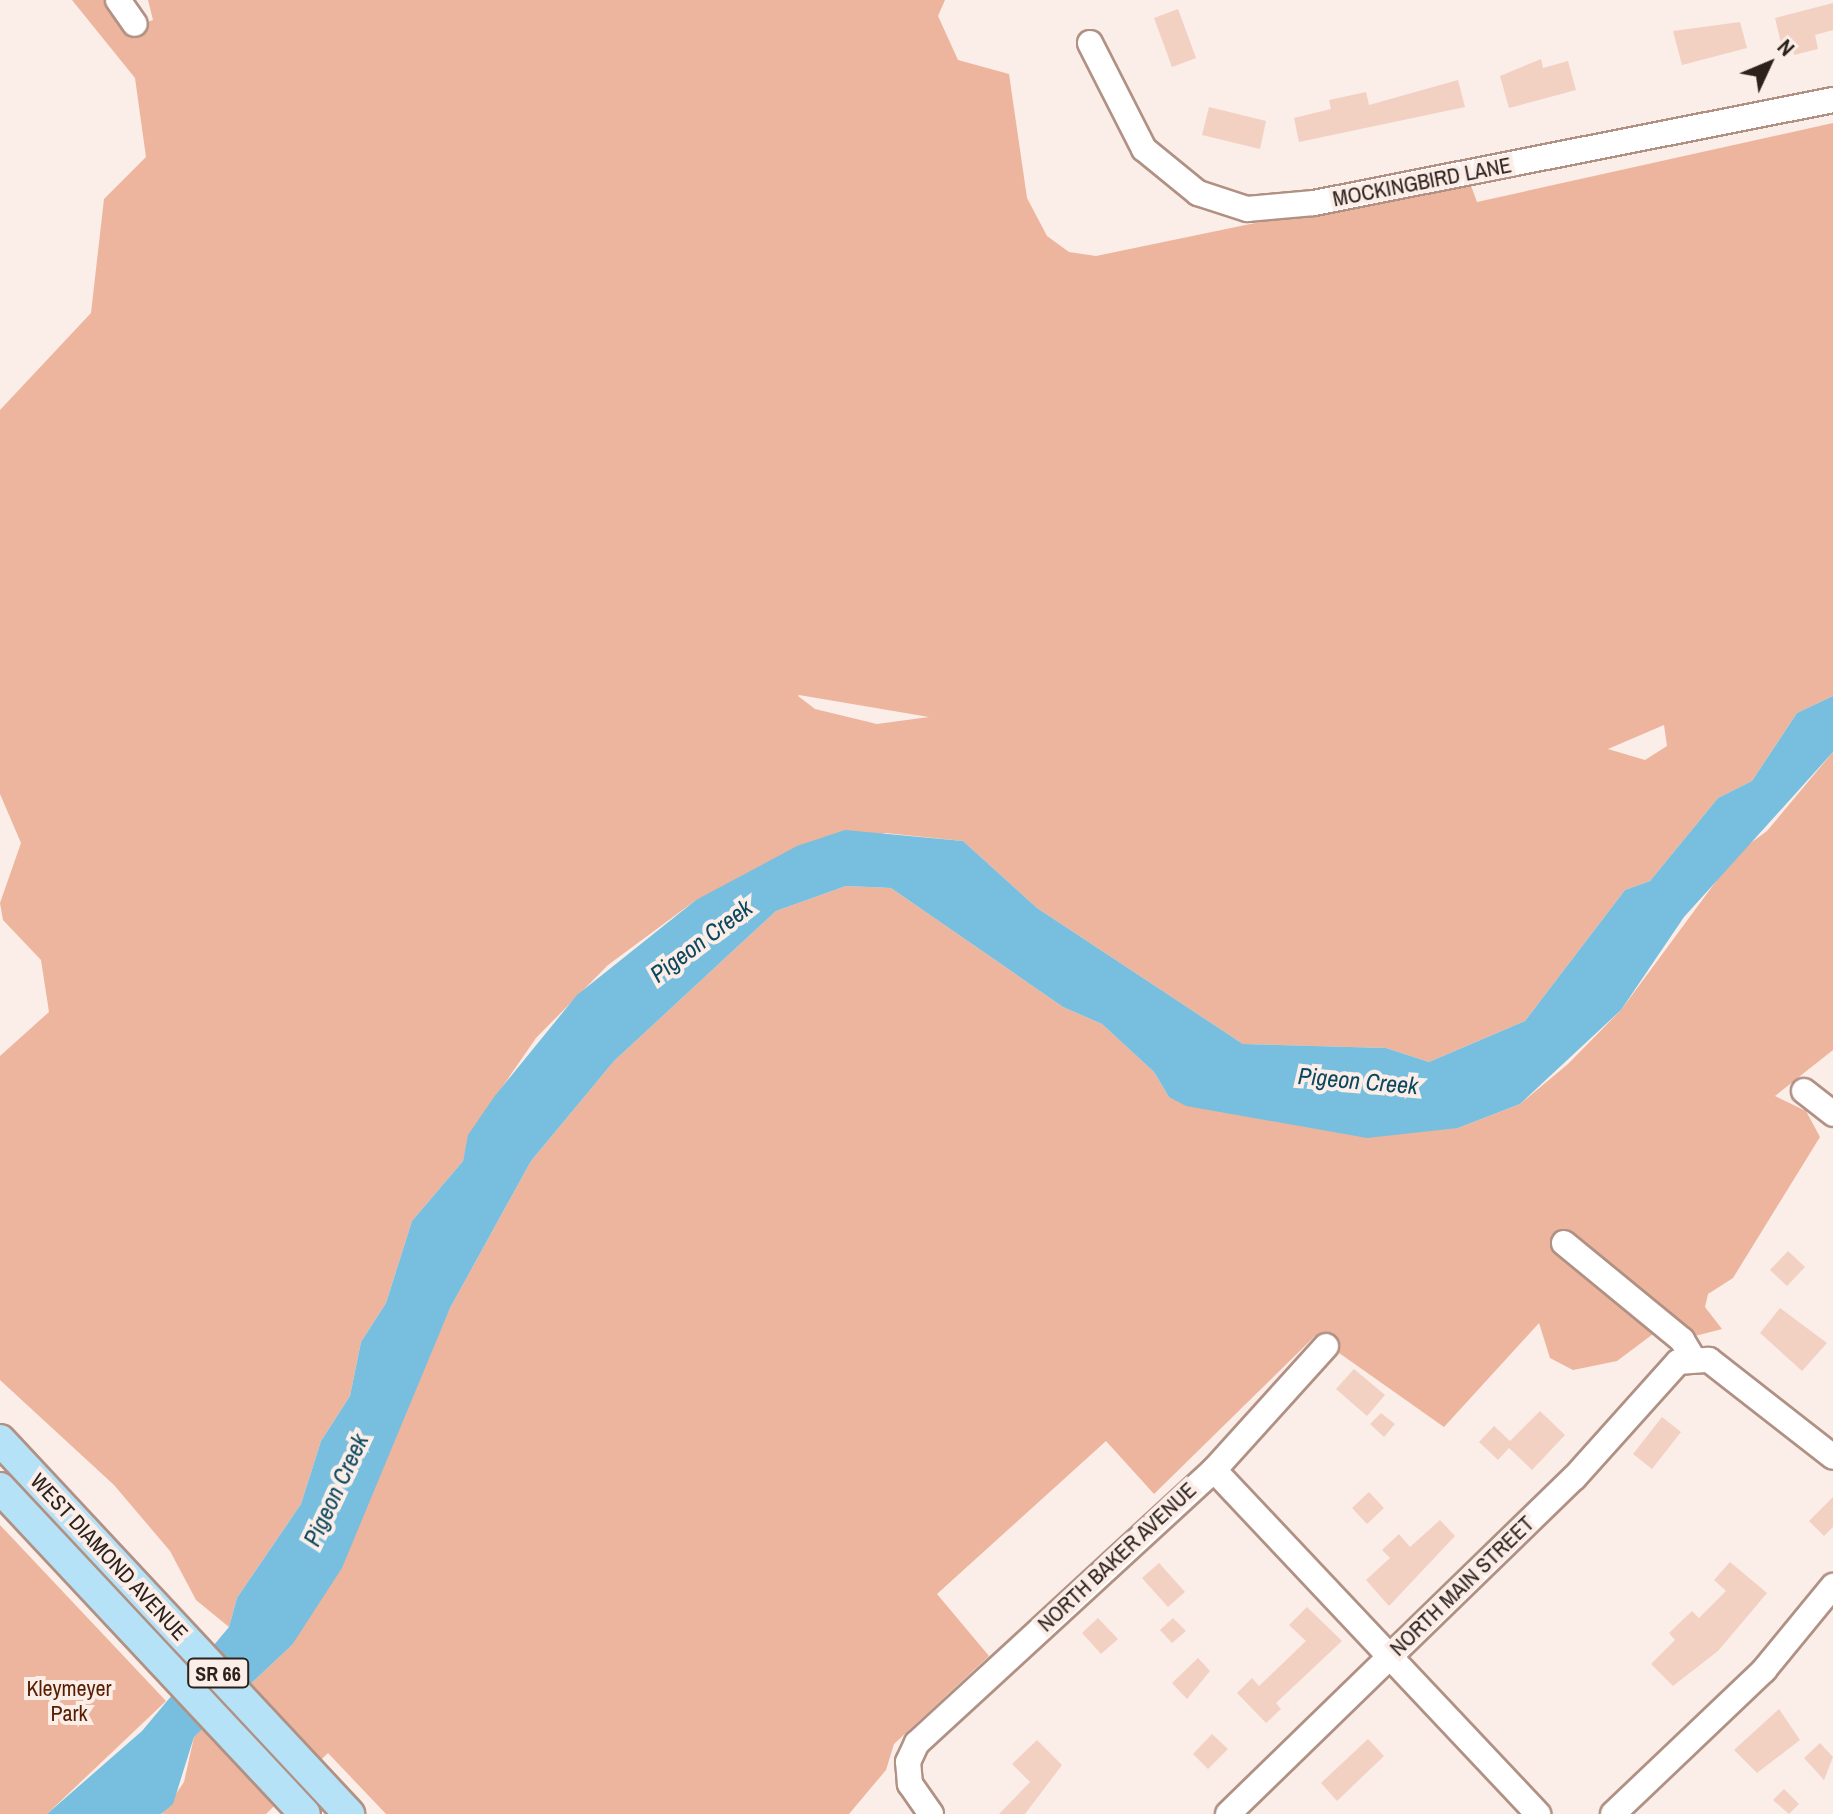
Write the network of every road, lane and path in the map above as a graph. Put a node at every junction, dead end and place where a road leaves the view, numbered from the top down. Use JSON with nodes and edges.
{"nodes":[{"id":1,"x":118,"y":0,"type":"edge"},
{"id":2,"x":135,"y":24,"type":"dead end"},
{"id":3,"x":1090,"y":43,"type":"dead end"},
{"id":4,"x":1833,"y":100,"type":"edge"},
{"id":5,"x":1804,"y":1091,"type":"dead end"},
{"id":6,"x":1833,"y":1114,"type":"edge"},
{"id":7,"x":1564,"y":1243,"type":"dead end"},
{"id":8,"x":1326,"y":1346,"type":"dead end"},
{"id":9,"x":1693,"y":1358,"type":"junction"},
{"id":10,"x":0,"y":1440,"type":"edge"},
{"id":11,"x":1833,"y":1457,"type":"edge"},
{"id":12,"x":1214,"y":1470,"type":"junction"},
{"id":13,"x":0,"y":1488,"type":"edge"},
{"id":14,"x":1833,"y":1586,"type":"edge"},
{"id":15,"x":1391,"y":1655,"type":"junction"},
{"id":16,"x":340,"y":1804,"type":"edge"},
{"id":17,"x":305,"y":1814,"type":"edge"},
{"id":18,"x":931,"y":1814,"type":"edge"},
{"id":19,"x":1228,"y":1814,"type":"edge"},
{"id":20,"x":1538,"y":1814,"type":"edge"},
{"id":21,"x":1613,"y":1814,"type":"edge"}],
"edges":[{"from":1,"to":2,"type":"street"},
{"from":3,"to":4,"type":"street","name":"MOCKINGBIRD LANE"},
{"from":5,"to":6,"type":"street"},
{"from":7,"to":9,"type":"street"},
{"from":8,"to":12,"type":"street","name":"NORTH BAKER AVENUE"},
{"from":9,"to":11,"type":"street"},
{"from":9,"to":15,"type":"street","name":"NORTH MAIN STREET"},
{"from":10,"to":16,"type":"main road","name":"WEST DIAMOND AVENUE","number":"SR 66"},
{"from":12,"to":15,"type":"street"},
{"from":12,"to":18,"type":"street","name":"NORTH BAKER AVENUE"},
{"from":13,"to":17,"type":"main road","name":"WEST DIAMOND AVENUE","number":"SR 66"},
{"from":14,"to":21,"type":"street"},
{"from":15,"to":19,"type":"street","name":"NORTH MAIN STREET"},
{"from":15,"to":20,"type":"street"}]}
